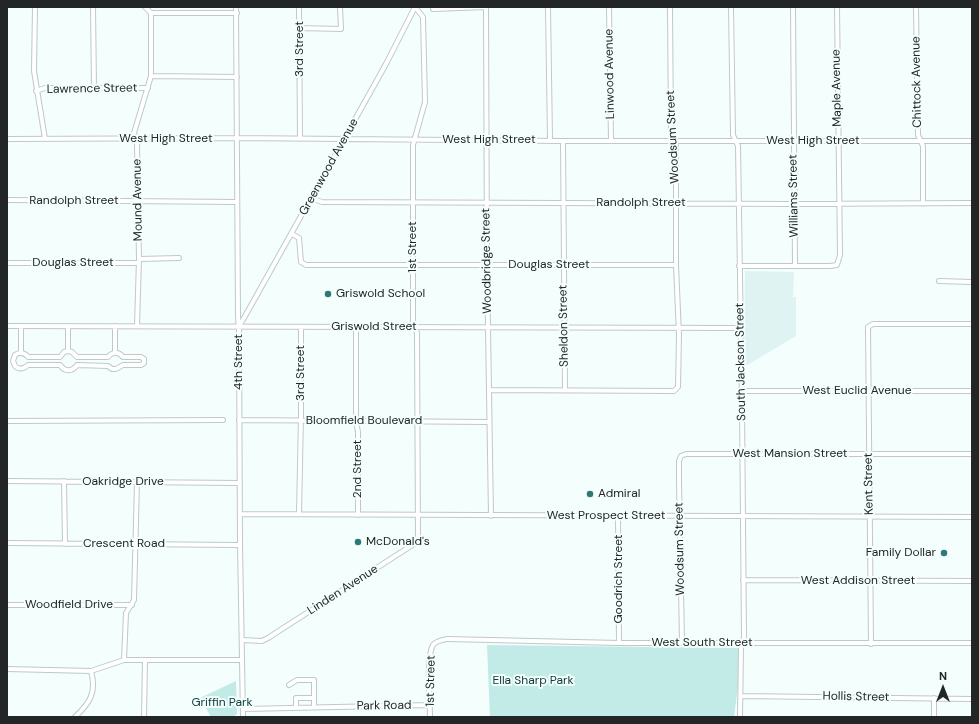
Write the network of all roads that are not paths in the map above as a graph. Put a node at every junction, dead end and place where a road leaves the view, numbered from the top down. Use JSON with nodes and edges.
{"nodes":[{"id":1,"x":35,"y":7,"type":"edge"},
{"id":2,"x":93,"y":7,"type":"edge"},
{"id":3,"x":146,"y":7,"type":"edge"},
{"id":4,"x":236,"y":7,"type":"edge"},
{"id":5,"x":299,"y":7,"type":"edge"},
{"id":6,"x":340,"y":7,"type":"edge"},
{"id":7,"x":415,"y":7,"type":"edge"},
{"id":8,"x":486,"y":7,"type":"edge"},
{"id":9,"x":548,"y":7,"type":"edge"},
{"id":10,"x":609,"y":7,"type":"edge"},
{"id":11,"x":670,"y":7,"type":"edge"},
{"id":12,"x":731,"y":7,"type":"edge"},
{"id":13,"x":793,"y":7,"type":"edge"},
{"id":14,"x":837,"y":7,"type":"edge"},
{"id":15,"x":916,"y":7,"type":"edge"},
{"id":16,"x":433,"y":9,"type":"dead end"},
{"id":17,"x":151,"y":13,"type":"junction"},
{"id":18,"x":237,"y":13,"type":"junction"},
{"id":19,"x":300,"y":28,"type":"junction"},
{"id":20,"x":151,"y":76,"type":"junction"},
{"id":21,"x":237,"y":77,"type":"junction"},
{"id":22,"x":94,"y":88,"type":"junction"},
{"id":23,"x":148,"y":88,"type":"junction"},
{"id":24,"x":36,"y":91,"type":"junction"},
{"id":25,"x":136,"y":138,"type":"junction"},
{"id":26,"x":237,"y":138,"type":"junction"},
{"id":27,"x":7,"y":139,"type":"edge"},
{"id":28,"x":45,"y":139,"type":"junction"},
{"id":29,"x":300,"y":139,"type":"junction"},
{"id":30,"x":344,"y":140,"type":"junction"},
{"id":31,"x":414,"y":140,"type":"junction"},
{"id":32,"x":487,"y":140,"type":"junction"},
{"id":33,"x":550,"y":140,"type":"junction"},
{"id":34,"x":563,"y":141,"type":"junction"},
{"id":35,"x":611,"y":141,"type":"junction"},
{"id":36,"x":674,"y":141,"type":"junction"},
{"id":37,"x":735,"y":141,"type":"junction"},
{"id":38,"x":794,"y":141,"type":"junction"},
{"id":39,"x":838,"y":141,"type":"junction"},
{"id":40,"x":920,"y":141,"type":"junction"},
{"id":41,"x":972,"y":141,"type":"edge"},
{"id":42,"x":312,"y":196,"type":"junction"},
{"id":43,"x":7,"y":200,"type":"edge"},
{"id":44,"x":137,"y":201,"type":"junction"},
{"id":45,"x":237,"y":202,"type":"junction"},
{"id":46,"x":413,"y":202,"type":"junction"},
{"id":47,"x":487,"y":203,"type":"junction"},
{"id":48,"x":563,"y":203,"type":"junction"},
{"id":49,"x":676,"y":203,"type":"junction"},
{"id":50,"x":739,"y":203,"type":"junction"},
{"id":51,"x":839,"y":203,"type":"junction"},
{"id":52,"x":972,"y":203,"type":"edge"},
{"id":53,"x":794,"y":204,"type":"junction"},
{"id":54,"x":923,"y":204,"type":"junction"},
{"id":55,"x":292,"y":234,"type":"junction"},
{"id":56,"x":179,"y":258,"type":"dead end"},
{"id":57,"x":138,"y":261,"type":"junction"},
{"id":58,"x":7,"y":263,"type":"edge"},
{"id":59,"x":413,"y":265,"type":"junction"},
{"id":60,"x":487,"y":265,"type":"junction"},
{"id":61,"x":563,"y":265,"type":"junction"},
{"id":62,"x":676,"y":265,"type":"junction"},
{"id":63,"x":739,"y":266,"type":"junction"},
{"id":64,"x":795,"y":266,"type":"junction"},
{"id":65,"x":939,"y":282,"type":"dead end"},
{"id":66,"x":972,"y":282,"type":"edge"},
{"id":67,"x":972,"y":324,"type":"edge"},
{"id":68,"x":7,"y":326,"type":"edge"},
{"id":69,"x":21,"y":326,"type":"junction"},
{"id":70,"x":68,"y":326,"type":"junction"},
{"id":71,"x":115,"y":326,"type":"junction"},
{"id":72,"x":137,"y":326,"type":"junction"},
{"id":73,"x":239,"y":326,"type":"junction"},
{"id":74,"x":301,"y":327,"type":"junction"},
{"id":75,"x":356,"y":327,"type":"junction"},
{"id":76,"x":415,"y":328,"type":"junction"},
{"id":77,"x":488,"y":328,"type":"junction"},
{"id":78,"x":564,"y":328,"type":"junction"},
{"id":79,"x":677,"y":328,"type":"junction"},
{"id":80,"x":740,"y":328,"type":"junction"},
{"id":81,"x":68,"y":351,"type":"junction"},
{"id":82,"x":115,"y":352,"type":"junction"},
{"id":83,"x":21,"y":353,"type":"junction"},
{"id":84,"x":60,"y":356,"type":"junction"},
{"id":85,"x":123,"y":356,"type":"junction"},
{"id":86,"x":28,"y":357,"type":"junction"},
{"id":87,"x":77,"y":357,"type":"junction"},
{"id":88,"x":108,"y":357,"type":"junction"},
{"id":89,"x":7,"y":362,"type":"edge"},
{"id":90,"x":13,"y":362,"type":"junction"},
{"id":91,"x":28,"y":365,"type":"junction"},
{"id":92,"x":60,"y":365,"type":"junction"},
{"id":93,"x":77,"y":365,"type":"junction"},
{"id":94,"x":123,"y":365,"type":"junction"},
{"id":95,"x":108,"y":366,"type":"junction"},
{"id":96,"x":489,"y":390,"type":"junction"},
{"id":97,"x":565,"y":390,"type":"junction"},
{"id":98,"x":742,"y":391,"type":"junction"},
{"id":99,"x":868,"y":391,"type":"junction"},
{"id":100,"x":972,"y":391,"type":"edge"},
{"id":101,"x":223,"y":420,"type":"dead end"},
{"id":102,"x":239,"y":420,"type":"junction"},
{"id":103,"x":301,"y":420,"type":"junction"},
{"id":104,"x":7,"y":421,"type":"edge"},
{"id":105,"x":356,"y":421,"type":"junction"},
{"id":106,"x":417,"y":421,"type":"junction"},
{"id":107,"x":489,"y":422,"type":"junction"},
{"id":108,"x":742,"y":453,"type":"junction"},
{"id":109,"x":869,"y":454,"type":"junction"},
{"id":110,"x":972,"y":454,"type":"edge"},
{"id":111,"x":681,"y":456,"type":"joint"},
{"id":112,"x":7,"y":481,"type":"edge"},
{"id":113,"x":64,"y":481,"type":"junction"},
{"id":114,"x":137,"y":482,"type":"junction"},
{"id":115,"x":240,"y":483,"type":"junction"},
{"id":116,"x":240,"y":514,"type":"junction"},
{"id":117,"x":299,"y":514,"type":"junction"},
{"id":118,"x":358,"y":515,"type":"junction"},
{"id":119,"x":418,"y":515,"type":"junction"},
{"id":120,"x":491,"y":516,"type":"junction"},
{"id":121,"x":618,"y":516,"type":"junction"},
{"id":122,"x":680,"y":516,"type":"junction"},
{"id":123,"x":743,"y":516,"type":"junction"},
{"id":124,"x":870,"y":516,"type":"junction"},
{"id":125,"x":972,"y":517,"type":"edge"},
{"id":126,"x":7,"y":543,"type":"edge"},
{"id":127,"x":65,"y":544,"type":"junction"},
{"id":128,"x":136,"y":544,"type":"junction"},
{"id":129,"x":240,"y":545,"type":"junction"},
{"id":130,"x":743,"y":580,"type":"junction"},
{"id":131,"x":870,"y":581,"type":"junction"},
{"id":132,"x":972,"y":581,"type":"edge"},
{"id":133,"x":7,"y":605,"type":"edge"},
{"id":134,"x":132,"y":605,"type":"junction"},
{"id":135,"x":242,"y":640,"type":"junction"},
{"id":136,"x":619,"y":643,"type":"junction"},
{"id":137,"x":682,"y":643,"type":"junction"},
{"id":138,"x":742,"y":643,"type":"junction"},
{"id":139,"x":972,"y":643,"type":"edge"},
{"id":140,"x":871,"y":644,"type":"junction"},
{"id":141,"x":434,"y":645,"type":"joint"},
{"id":142,"x":124,"y":660,"type":"junction"},
{"id":143,"x":145,"y":660,"type":"junction"},
{"id":144,"x":242,"y":660,"type":"junction"},
{"id":145,"x":7,"y":669,"type":"edge"},
{"id":146,"x":91,"y":671,"type":"junction"},
{"id":147,"x":289,"y":685,"type":"dead end"},
{"id":148,"x":740,"y":696,"type":"junction"},
{"id":149,"x":314,"y":698,"type":"junction"},
{"id":150,"x":934,"y":698,"type":"junction"},
{"id":151,"x":972,"y":699,"type":"edge"},
{"id":152,"x":430,"y":705,"type":"junction"},
{"id":153,"x":314,"y":707,"type":"junction"},
{"id":154,"x":296,"y":708,"type":"junction"},
{"id":155,"x":243,"y":709,"type":"junction"},
{"id":156,"x":75,"y":717,"type":"edge"},
{"id":157,"x":144,"y":717,"type":"edge"},
{"id":158,"x":243,"y":717,"type":"edge"},
{"id":159,"x":430,"y":717,"type":"edge"},
{"id":160,"x":740,"y":717,"type":"edge"},
{"id":161,"x":934,"y":717,"type":"edge"}],
"edges":[{"from":1,"to":24,"type":"street"},
{"from":2,"to":22,"type":"street"},
{"from":3,"to":17,"type":"street"},
{"from":4,"to":18,"type":"street","name":"4th Street"},
{"from":5,"to":19,"type":"street","name":"3rd Street"},
{"from":6,"to":19,"type":"street"},
{"from":7,"to":30,"type":"street","name":"Greenwood Avenue"},
{"from":7,"to":31,"type":"street","name":"1st Street"},
{"from":8,"to":16,"type":"street"},
{"from":8,"to":32,"type":"street","name":"Woodbridge Street"},
{"from":9,"to":33,"type":"street"},
{"from":10,"to":35,"type":"street","name":"Linwood Avenue"},
{"from":11,"to":36,"type":"street","name":"Woodsum Street"},
{"from":12,"to":37,"type":"street","name":"South Jackson Street"},
{"from":13,"to":38,"type":"street","name":"Williams Street"},
{"from":14,"to":39,"type":"street","name":"Maple Avenue"},
{"from":15,"to":40,"type":"street","name":"Chittock Avenue"},
{"from":17,"to":18,"type":"street"},
{"from":17,"to":20,"type":"street","name":"Mound Avenue"},
{"from":18,"to":21,"type":"street","name":"4th Street"},
{"from":19,"to":29,"type":"street","name":"3rd Street"},
{"from":20,"to":21,"type":"street","name":"Lawrence Street"},
{"from":20,"to":23,"type":"street","name":"Mound Avenue"},
{"from":21,"to":26,"type":"street","name":"4th Street"},
{"from":22,"to":23,"type":"street","name":"Lawrence Street"},
{"from":22,"to":24,"type":"street","name":"Lawrence Street"},
{"from":23,"to":25,"type":"street","name":"Mound Avenue"},
{"from":24,"to":28,"type":"street"},
{"from":25,"to":26,"type":"street","name":"West High Street"},
{"from":25,"to":28,"type":"street","name":"West High Street"},
{"from":25,"to":44,"type":"street","name":"Mound Avenue"},
{"from":26,"to":29,"type":"street","name":"West High Street"},
{"from":26,"to":45,"type":"street","name":"4th Street"},
{"from":27,"to":28,"type":"street","name":"West High Street"},
{"from":29,"to":30,"type":"street","name":"West High Street"},
{"from":30,"to":31,"type":"street","name":"West High Street"},
{"from":30,"to":42,"type":"street","name":"Greenwood Avenue"},
{"from":31,"to":32,"type":"street","name":"West High Street"},
{"from":31,"to":46,"type":"street","name":"1st Street"},
{"from":32,"to":33,"type":"street","name":"West High Street"},
{"from":32,"to":47,"type":"street","name":"Woodbridge Street"},
{"from":33,"to":34,"type":"street","name":"West High Street"},
{"from":34,"to":35,"type":"street","name":"West High Street"},
{"from":34,"to":48,"type":"street","name":"Sheldon Street"},
{"from":35,"to":36,"type":"street","name":"West High Street"},
{"from":36,"to":37,"type":"street","name":"West High Street"},
{"from":36,"to":49,"type":"street","name":"Woodsum Street"},
{"from":37,"to":38,"type":"street","name":"West High Street"},
{"from":37,"to":50,"type":"street","name":"South Jackson Street"},
{"from":38,"to":39,"type":"street","name":"West High Street"},
{"from":38,"to":53,"type":"street","name":"Williams Street"},
{"from":39,"to":40,"type":"street","name":"West High Street"},
{"from":39,"to":51,"type":"street","name":"Maple Avenue"},
{"from":40,"to":41,"type":"street","name":"West High Street"},
{"from":40,"to":54,"type":"street","name":"Chittock Avenue"},
{"from":42,"to":46,"type":"street","name":"Randolph Street"},
{"from":42,"to":55,"type":"street","name":"Greenwood Avenue"},
{"from":43,"to":44,"type":"street","name":"Randolph Street"},
{"from":44,"to":45,"type":"street","name":"Randolph Street"},
{"from":44,"to":57,"type":"street","name":"Mound Avenue"},
{"from":45,"to":73,"type":"street","name":"4th Street"},
{"from":46,"to":47,"type":"street","name":"Randolph Street"},
{"from":46,"to":59,"type":"street","name":"1st Street"},
{"from":47,"to":48,"type":"street","name":"Randolph Street"},
{"from":47,"to":60,"type":"street","name":"Woodbridge Street"},
{"from":48,"to":49,"type":"street","name":"Randolph Street"},
{"from":48,"to":61,"type":"street","name":"Sheldon Street"},
{"from":49,"to":50,"type":"street","name":"Randolph Street"},
{"from":49,"to":62,"type":"street","name":"Woodsum Street"},
{"from":50,"to":53,"type":"street","name":"Randolph Street"},
{"from":50,"to":63,"type":"street","name":"South Jackson Street"},
{"from":51,"to":53,"type":"street","name":"Randolph Street"},
{"from":51,"to":54,"type":"street","name":"Randolph Street"},
{"from":51,"to":64,"type":"street","name":"Maple Avenue"},
{"from":52,"to":54,"type":"street","name":"Randolph Street"},
{"from":53,"to":64,"type":"street","name":"Williams Street"},
{"from":55,"to":59,"type":"street","name":"Douglas Street"},
{"from":55,"to":73,"type":"street","name":"Greenwood Avenue"},
{"from":56,"to":57,"type":"street","name":"Douglas Street"},
{"from":57,"to":58,"type":"street","name":"Douglas Street"},
{"from":57,"to":72,"type":"street","name":"Mound Avenue"},
{"from":59,"to":60,"type":"street","name":"Douglas Street"},
{"from":59,"to":76,"type":"street","name":"1st Street"},
{"from":60,"to":61,"type":"street","name":"Douglas Street"},
{"from":60,"to":77,"type":"street","name":"Woodbridge Street"},
{"from":61,"to":62,"type":"street","name":"Douglas Street"},
{"from":61,"to":78,"type":"street","name":"Sheldon Street"},
{"from":62,"to":79,"type":"street","name":"Woodsum Street"},
{"from":63,"to":64,"type":"street"},
{"from":63,"to":80,"type":"street","name":"South Jackson Street"},
{"from":65,"to":66,"type":"street"},
{"from":67,"to":99,"type":"street","name":"Kent Street"},
{"from":68,"to":69,"type":"street","name":"Griswold Street"},
{"from":69,"to":70,"type":"street","name":"Griswold Street"},
{"from":69,"to":83,"type":"street"},
{"from":70,"to":71,"type":"street","name":"Griswold Street"},
{"from":70,"to":81,"type":"street"},
{"from":71,"to":72,"type":"street","name":"Griswold Street"},
{"from":71,"to":82,"type":"street"},
{"from":72,"to":73,"type":"street","name":"Griswold Street"},
{"from":73,"to":74,"type":"street","name":"Griswold Street"},
{"from":73,"to":102,"type":"street","name":"4th Street"},
{"from":74,"to":75,"type":"street","name":"Griswold Street"},
{"from":74,"to":103,"type":"street","name":"3rd Street"},
{"from":75,"to":76,"type":"street","name":"Griswold Street"},
{"from":75,"to":105,"type":"street","name":"2nd Street"},
{"from":76,"to":77,"type":"street","name":"Griswold Street"},
{"from":76,"to":106,"type":"street","name":"1st Street"},
{"from":77,"to":78,"type":"street","name":"Griswold Street"},
{"from":77,"to":96,"type":"street","name":"Woodbridge Street"},
{"from":78,"to":79,"type":"street","name":"Griswold Street"},
{"from":78,"to":97,"type":"street","name":"Sheldon Street"},
{"from":79,"to":80,"type":"street","name":"Griswold Street"},
{"from":79,"to":97,"type":"street","name":"Woodsum Street"},
{"from":80,"to":98,"type":"street","name":"South Jackson Street"},
{"from":81,"to":84,"type":"street"},
{"from":81,"to":87,"type":"street"},
{"from":82,"to":85,"type":"street"},
{"from":82,"to":88,"type":"street"},
{"from":83,"to":86,"type":"street"},
{"from":83,"to":90,"type":"street"},
{"from":84,"to":86,"type":"street"},
{"from":84,"to":92,"type":"street"},
{"from":85,"to":94,"type":"street"},
{"from":85,"to":94,"type":"street"},
{"from":86,"to":91,"type":"street"},
{"from":87,"to":88,"type":"street"},
{"from":87,"to":93,"type":"street"},
{"from":88,"to":95,"type":"street"},
{"from":89,"to":90,"type":"street"},
{"from":90,"to":91,"type":"street"},
{"from":91,"to":92,"type":"street"},
{"from":92,"to":93,"type":"street"},
{"from":93,"to":95,"type":"street"},
{"from":94,"to":95,"type":"street"},
{"from":96,"to":97,"type":"street"},
{"from":96,"to":107,"type":"street","name":"Woodbridge Street"},
{"from":98,"to":99,"type":"street","name":"West Euclid Avenue"},
{"from":98,"to":108,"type":"street","name":"South Jackson Street"},
{"from":99,"to":100,"type":"street","name":"West Euclid Avenue"},
{"from":99,"to":109,"type":"street","name":"Kent Street"},
{"from":101,"to":104,"type":"street"},
{"from":102,"to":103,"type":"street","name":"Bloomfield Boulevard"},
{"from":102,"to":115,"type":"street","name":"4th Street"},
{"from":103,"to":105,"type":"street","name":"Bloomfield Boulevard"},
{"from":103,"to":117,"type":"street","name":"3rd Street"},
{"from":105,"to":106,"type":"street","name":"Bloomfield Boulevard"},
{"from":105,"to":118,"type":"street","name":"2nd Street"},
{"from":106,"to":107,"type":"street","name":"Bloomfield Boulevard"},
{"from":106,"to":119,"type":"street","name":"1st Street"},
{"from":107,"to":120,"type":"street","name":"Woodbridge Street"},
{"from":108,"to":109,"type":"street","name":"West Mansion Street"},
{"from":108,"to":111,"type":"street","name":"West Mansion Street"},
{"from":108,"to":123,"type":"street","name":"South Jackson Street"},
{"from":109,"to":110,"type":"street","name":"West Mansion Street"},
{"from":109,"to":124,"type":"street","name":"Kent Street"},
{"from":111,"to":122,"type":"street","name":"Woodsum Street"},
{"from":112,"to":113,"type":"street","name":"Oakridge Drive"},
{"from":113,"to":114,"type":"street","name":"Oakridge Drive"},
{"from":113,"to":127,"type":"street"},
{"from":114,"to":115,"type":"street","name":"Oakridge Drive"},
{"from":114,"to":128,"type":"street"},
{"from":115,"to":116,"type":"street","name":"4th Street"},
{"from":116,"to":117,"type":"street","name":"West Prospect Street"},
{"from":116,"to":129,"type":"street","name":"4th Street"},
{"from":117,"to":118,"type":"street","name":"West Prospect Street"},
{"from":118,"to":119,"type":"street","name":"West Prospect Street"},
{"from":119,"to":120,"type":"street","name":"West Prospect Street"},
{"from":119,"to":135,"type":"street","name":"Linden Avenue"},
{"from":120,"to":121,"type":"street","name":"West Prospect Street"},
{"from":121,"to":122,"type":"street","name":"West Prospect Street"},
{"from":121,"to":136,"type":"street","name":"Goodrich Street"},
{"from":122,"to":123,"type":"street","name":"West Prospect Street"},
{"from":122,"to":137,"type":"street","name":"Woodsum Street"},
{"from":123,"to":124,"type":"street","name":"West Prospect Street"},
{"from":123,"to":130,"type":"street","name":"South Jackson Street"},
{"from":124,"to":125,"type":"street","name":"West Prospect Street"},
{"from":124,"to":131,"type":"street","name":"Kent Street"},
{"from":126,"to":127,"type":"street","name":"Crescent Road"},
{"from":127,"to":128,"type":"street","name":"Crescent Road"},
{"from":128,"to":129,"type":"street","name":"Crescent Road"},
{"from":128,"to":134,"type":"street"},
{"from":129,"to":135,"type":"street","name":"4th Street"},
{"from":130,"to":131,"type":"street","name":"West Addison Street"},
{"from":130,"to":138,"type":"street","name":"South Jackson Street"},
{"from":131,"to":132,"type":"street","name":"West Addison Street"},
{"from":131,"to":140,"type":"street","name":"Kent Street"},
{"from":133,"to":134,"type":"street","name":"Woodfield Drive"},
{"from":134,"to":142,"type":"street"},
{"from":135,"to":144,"type":"street","name":"4th Street"},
{"from":136,"to":137,"type":"street","name":"West South Street"},
{"from":136,"to":141,"type":"street","name":"West South Street"},
{"from":137,"to":138,"type":"street","name":"West South Street"},
{"from":138,"to":140,"type":"street","name":"West South Street"},
{"from":138,"to":148,"type":"street","name":"South Jackson Street"},
{"from":139,"to":140,"type":"street","name":"West South Street"},
{"from":141,"to":152,"type":"street","name":"1st Street"},
{"from":142,"to":143,"type":"street"},
{"from":142,"to":146,"type":"street"},
{"from":143,"to":144,"type":"street"},
{"from":143,"to":157,"type":"street"},
{"from":144,"to":155,"type":"street","name":"4th Street"},
{"from":145,"to":146,"type":"street"},
{"from":146,"to":156,"type":"street"},
{"from":147,"to":149,"type":"street"},
{"from":148,"to":150,"type":"street","name":"Hollis Street"},
{"from":148,"to":160,"type":"street","name":"South Jackson Street"},
{"from":149,"to":153,"type":"street"},
{"from":149,"to":154,"type":"street"},
{"from":150,"to":151,"type":"street","name":"Hollis Street"},
{"from":150,"to":161,"type":"street"},
{"from":152,"to":153,"type":"street","name":"Park Road"},
{"from":152,"to":159,"type":"street","name":"1st Street"},
{"from":153,"to":154,"type":"street","name":"Park Road"},
{"from":154,"to":155,"type":"street","name":"Park Road"},
{"from":155,"to":158,"type":"street","name":"4th Street"}]}
